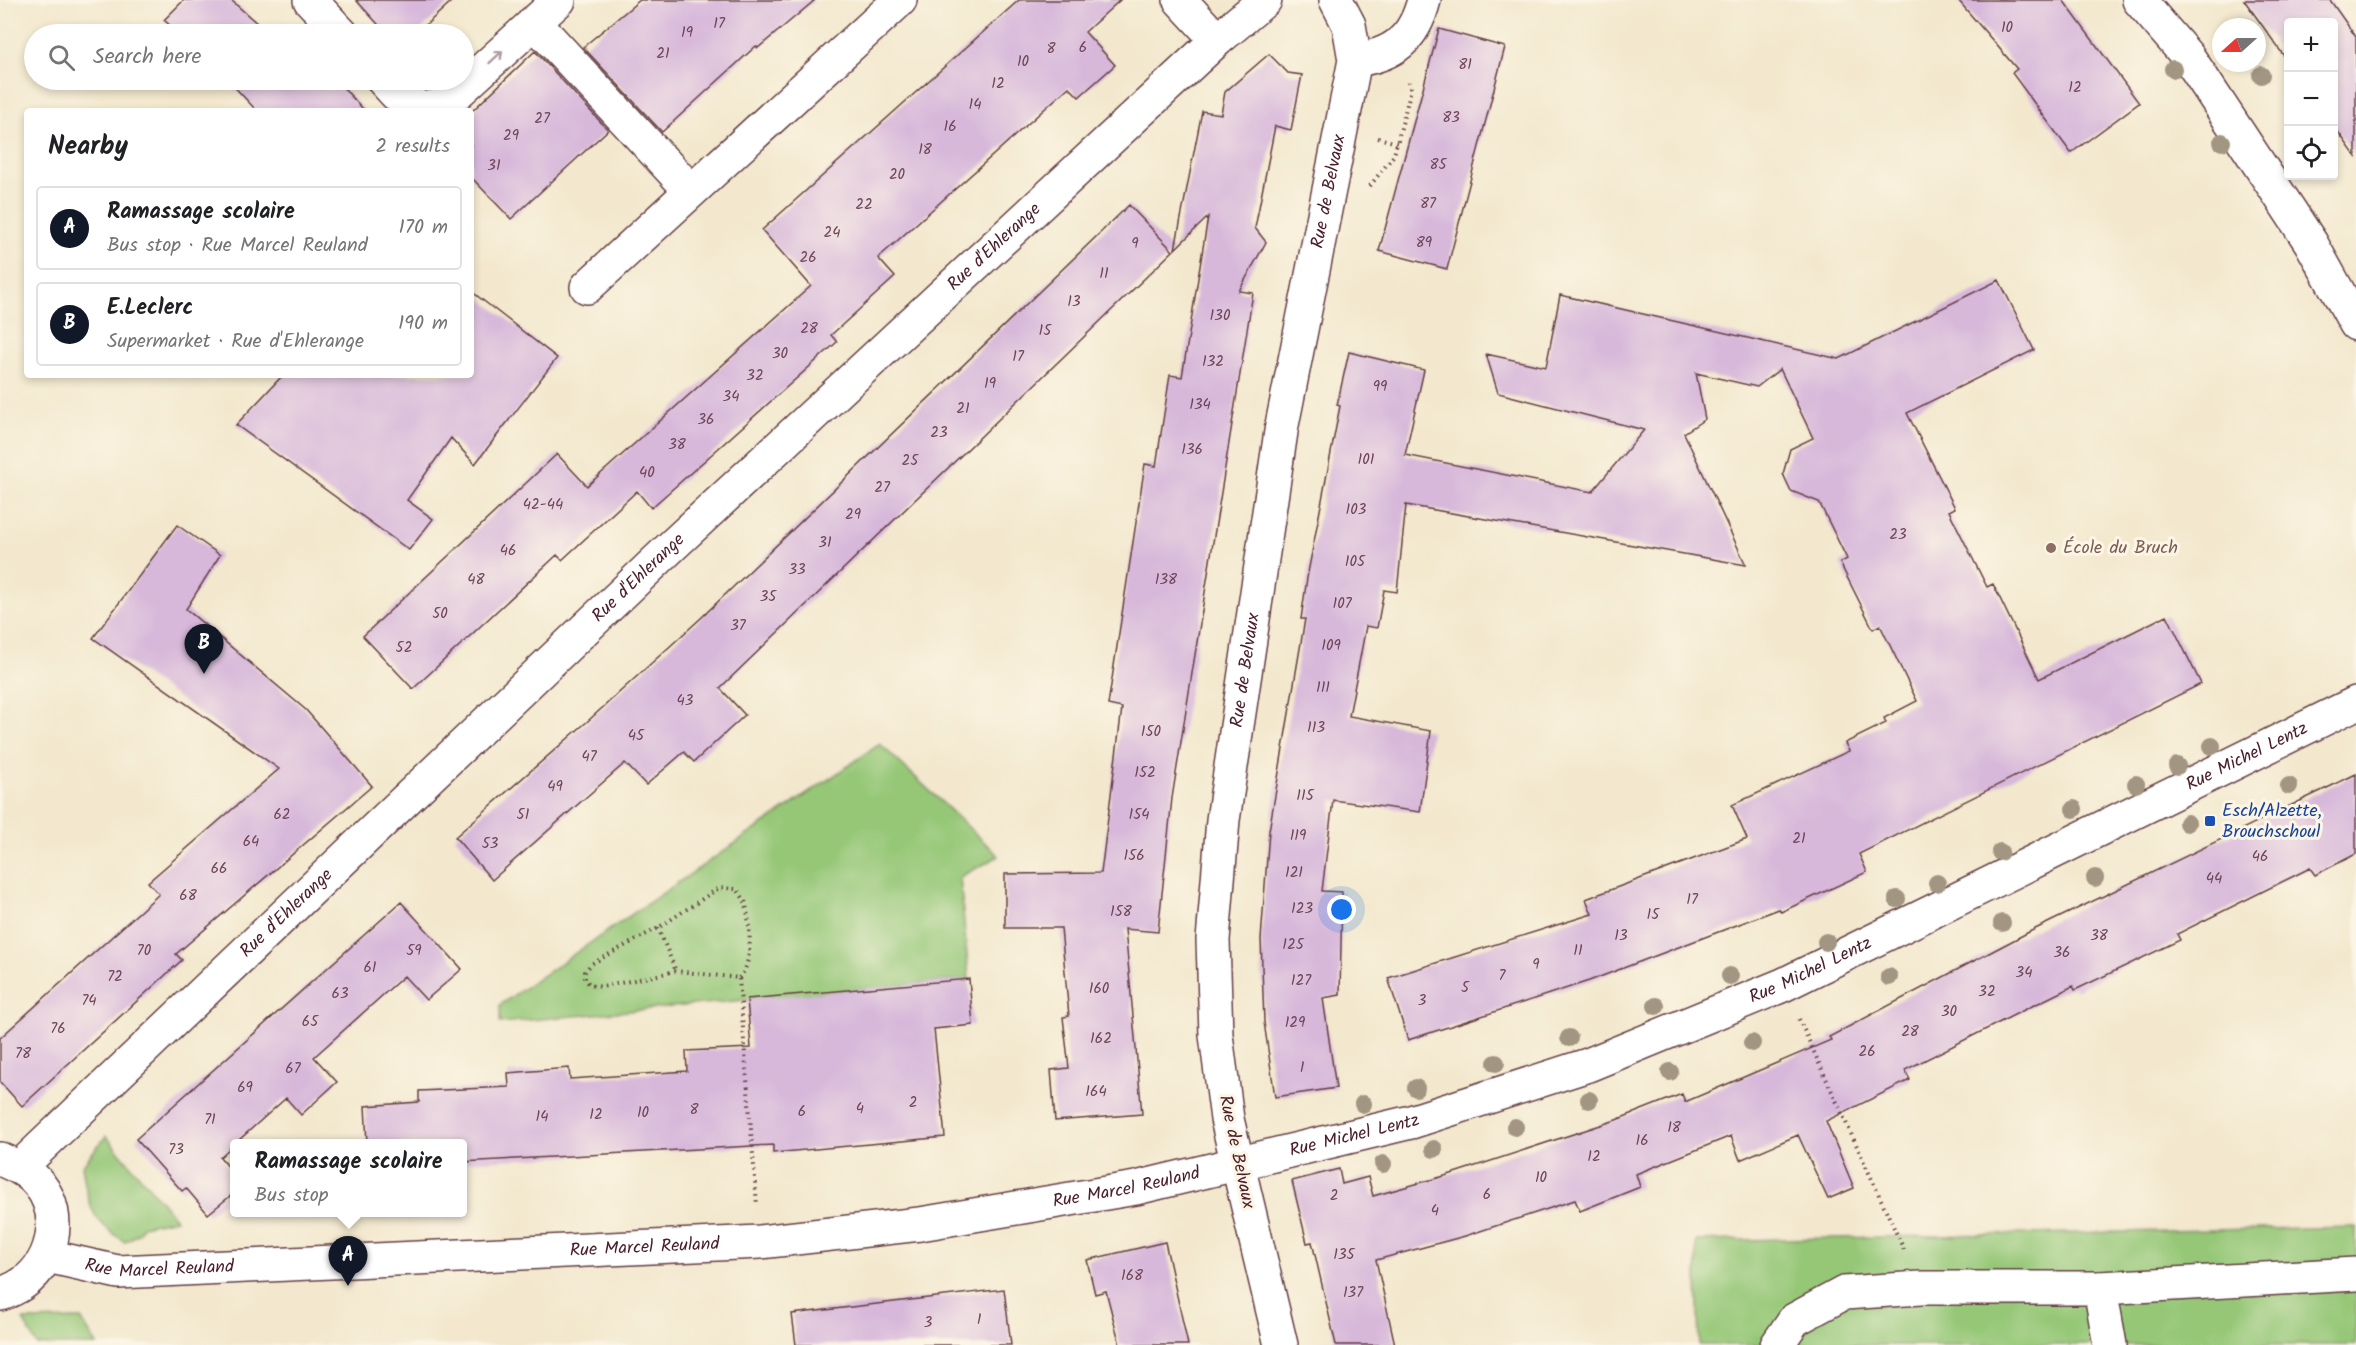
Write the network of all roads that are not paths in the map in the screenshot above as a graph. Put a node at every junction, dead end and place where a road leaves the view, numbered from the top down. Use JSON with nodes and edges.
{"nodes":[{"id":1,"x":310,"y":0,"type":"edge"},
{"id":2,"x":559,"y":0,"type":"edge"},
{"id":3,"x":900,"y":0,"type":"edge"},
{"id":4,"x":1180,"y":0,"type":"edge"},
{"id":5,"x":1265,"y":0,"type":"edge"},
{"id":6,"x":1336,"y":0,"type":"edge"},
{"id":7,"x":1424,"y":0,"type":"edge"},
{"id":8,"x":2139,"y":0,"type":"edge"},
{"id":9,"x":534,"y":22,"type":"junction"},
{"id":10,"x":333,"y":24,"type":"edge"},
{"id":11,"x":1217,"y":40,"type":"junction"},
{"id":12,"x":1355,"y":60,"type":"junction"},
{"id":13,"x":474,"y":77,"type":"edge"},
{"id":14,"x":392,"y":90,"type":"edge"},
{"id":15,"x":460,"y":90,"type":"edge"},
{"id":16,"x":420,"y":108,"type":"edge"},
{"id":17,"x":428,"y":108,"type":"edge"},
{"id":18,"x":2356,"y":324,"type":"edge"},
{"id":19,"x":2356,"y":703,"type":"edge"},
{"id":20,"x":10,"y":1163,"type":"edge"},
{"id":21,"x":1237,"y":1163,"type":"junction"},
{"id":22,"x":47,"y":1256,"type":"junction"},
{"id":23,"x":2356,"y":1274,"type":"edge"},
{"id":24,"x":2100,"y":1288,"type":"junction"},
{"id":25,"x":0,"y":1294,"type":"edge"},
{"id":26,"x":1281,"y":1345,"type":"edge"},
{"id":27,"x":1777,"y":1345,"type":"edge"},
{"id":28,"x":2110,"y":1345,"type":"edge"}],
"edges":[{"from":1,"to":10,"type":"street"},
{"from":2,"to":9,"type":"street"},
{"from":3,"to":9,"type":"street"},
{"from":4,"to":11,"type":"street"},
{"from":5,"to":11,"type":"street","name":"Rue d'Ehlerange"},
{"from":6,"to":12,"type":"street","name":"Rue de Belvaux"},
{"from":7,"to":12,"type":"street"},
{"from":8,"to":18,"type":"street"},
{"from":13,"to":9,"type":"street","one_way":true},
{"from":11,"to":20,"type":"street","name":"Rue d'Ehlerange"},
{"from":12,"to":21,"type":"street","name":"Rue de Belvaux"},
{"from":14,"to":16,"type":"street","one_way":true},
{"from":17,"to":15,"type":"street","one_way":true},
{"from":19,"to":21,"type":"street","name":"Rue Michel Lentz"},
{"from":20,"to":22,"type":"street","name":"Rue d'Ehlerange"},
{"from":21,"to":22,"type":"street","name":"Rue Marcel Reuland"},
{"from":21,"to":26,"type":"street","name":"Rue de Belvaux"},
{"from":22,"to":25,"type":"street","name":"Rue d'Ehlerange"},
{"from":23,"to":24,"type":"street"},
{"from":24,"to":27,"type":"street"},
{"from":24,"to":28,"type":"street"}]}
